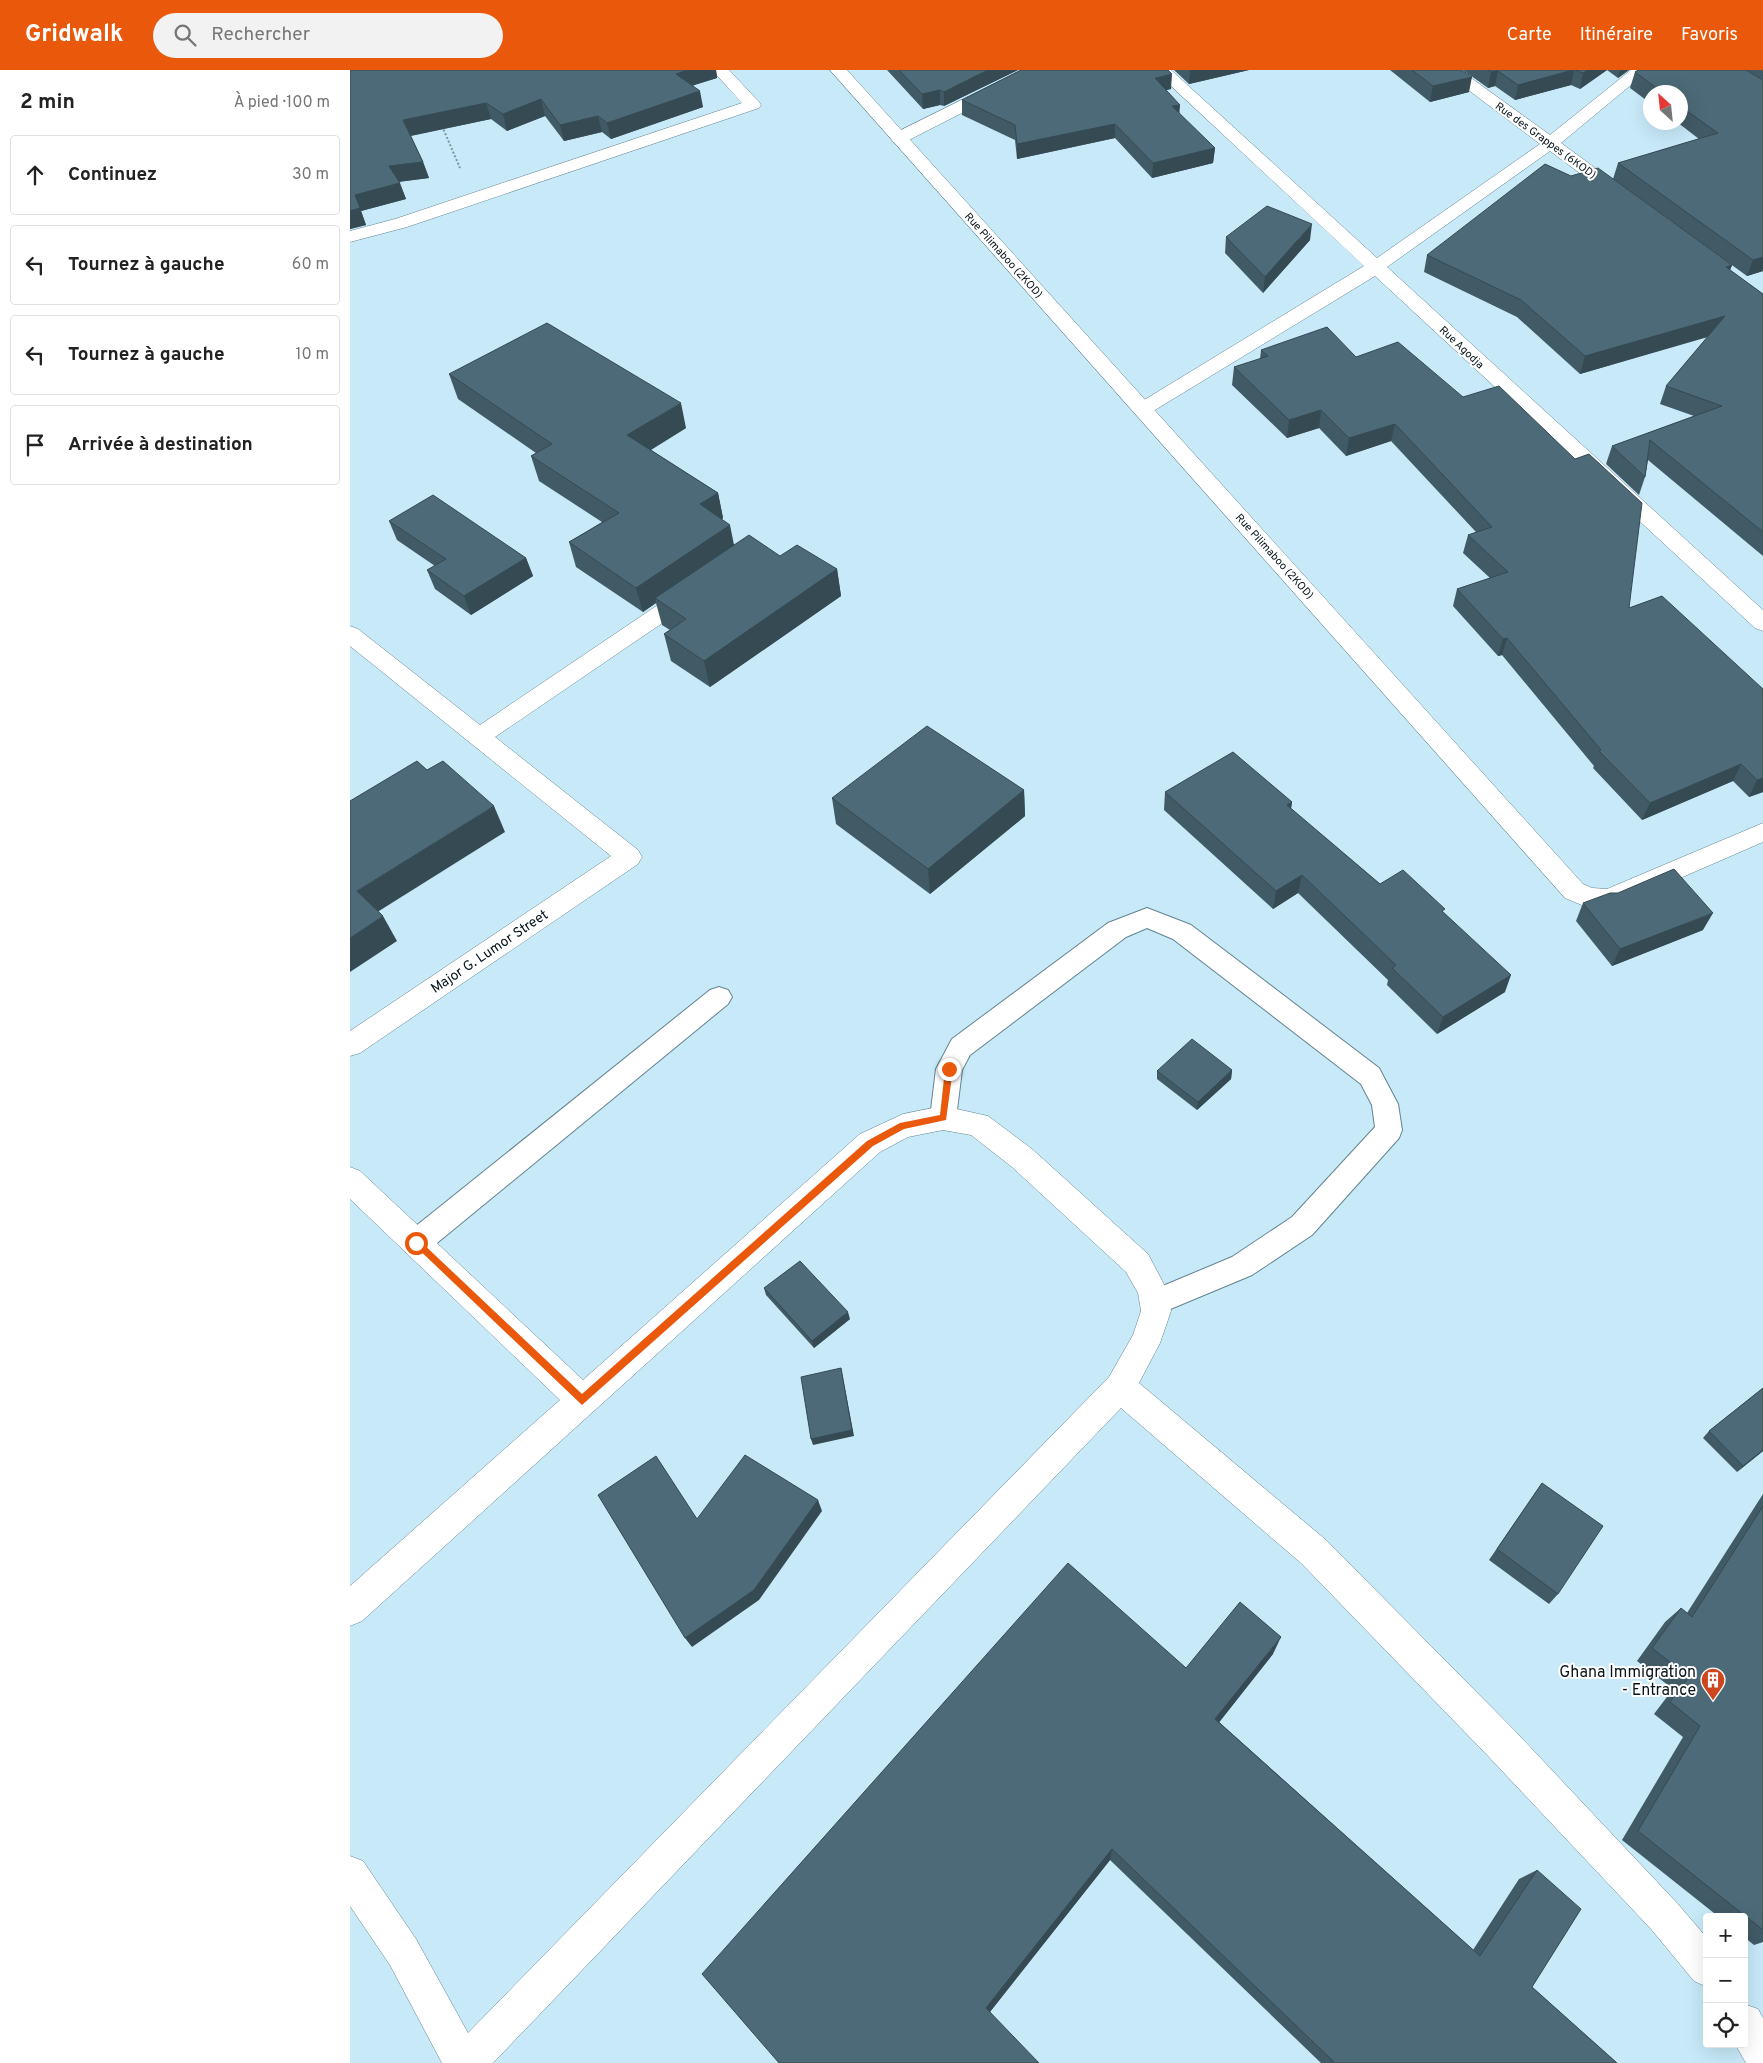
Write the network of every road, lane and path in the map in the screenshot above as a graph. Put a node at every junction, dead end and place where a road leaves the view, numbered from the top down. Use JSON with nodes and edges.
{"nodes":[{"id":1,"x":720,"y":70,"type":"edge"},
{"id":2,"x":838,"y":70,"type":"edge"},
{"id":3,"x":1034,"y":70,"type":"edge"},
{"id":4,"x":1162,"y":70,"type":"edge"},
{"id":5,"x":1450,"y":70,"type":"edge"},
{"id":6,"x":1641,"y":70,"type":"edge"},
{"id":7,"x":442,"y":125,"type":"edge"},
{"id":8,"x":899,"y":138,"type":"junction"},
{"id":9,"x":1550,"y":144,"type":"junction"},
{"id":10,"x":473,"y":199,"type":"junction"},
{"id":11,"x":1629,"y":201,"type":"edge"},
{"id":12,"x":350,"y":237,"type":"edge"},
{"id":13,"x":1376,"y":267,"type":"junction"},
{"id":14,"x":1143,"y":409,"type":"junction"},
{"id":15,"x":705,"y":583,"type":"edge"},
{"id":16,"x":1763,"y":623,"type":"edge"},
{"id":17,"x":350,"y":634,"type":"edge"},
{"id":18,"x":479,"y":737,"type":"junction"},
{"id":19,"x":1763,"y":832,"type":"edge"},
{"id":20,"x":719,"y":997,"type":"dead end"},
{"id":21,"x":350,"y":1045,"type":"edge"},
{"id":22,"x":943,"y":1118,"type":"junction"},
{"id":23,"x":350,"y":1180,"type":"edge"},
{"id":24,"x":416,"y":1243,"type":"junction"},
{"id":25,"x":1156,"y":1302,"type":"junction"},
{"id":26,"x":1120,"y":1387,"type":"junction"},
{"id":27,"x":582,"y":1400,"type":"junction"},
{"id":28,"x":350,"y":1610,"type":"edge"},
{"id":29,"x":350,"y":1874,"type":"edge"},
{"id":30,"x":1703,"y":1963,"type":"edge"},
{"id":31,"x":1748,"y":2030,"type":"edge"},
{"id":32,"x":1763,"y":2055,"type":"edge"},
{"id":33,"x":465,"y":2063,"type":"edge"}],
"edges":[{"from":1,"to":10,"type":"street"},
{"from":2,"to":8,"type":"street","name":"Rue Pilimaboo (2KOD)"},
{"from":3,"to":8,"type":"street"},
{"from":4,"to":13,"type":"street","name":"Rue Agodja"},
{"from":5,"to":9,"type":"street","name":"Rue des Grappes (6KOD)"},
{"from":6,"to":9,"type":"street"},
{"from":7,"to":10,"type":"path"},
{"from":8,"to":14,"type":"street","name":"Rue Pilimaboo (2KOD)"},
{"from":9,"to":11,"type":"street","name":"Rue des Grappes (6KOD)"},
{"from":9,"to":13,"type":"street"},
{"from":10,"to":12,"type":"street"},
{"from":13,"to":14,"type":"street"},
{"from":13,"to":16,"type":"street","name":"Rue Agodja"},
{"from":14,"to":19,"type":"street","name":"Rue Pilimaboo (2KOD)"},
{"from":15,"to":18,"type":"street"},
{"from":17,"to":18,"type":"street"},
{"from":18,"to":21,"type":"street","name":"Major G. Lumor Street"},
{"from":20,"to":24,"type":"lane"},
{"from":22,"to":25,"type":"street"},
{"from":22,"to":25,"type":"lane"},
{"from":22,"to":27,"type":"street"},
{"from":23,"to":24,"type":"street"},
{"from":24,"to":27,"type":"street"},
{"from":25,"to":26,"type":"street"},
{"from":26,"to":30,"type":"street"},
{"from":26,"to":33,"type":"street"},
{"from":27,"to":28,"type":"street"},
{"from":29,"to":33,"type":"street"},
{"from":31,"to":32,"type":"street"}]}
